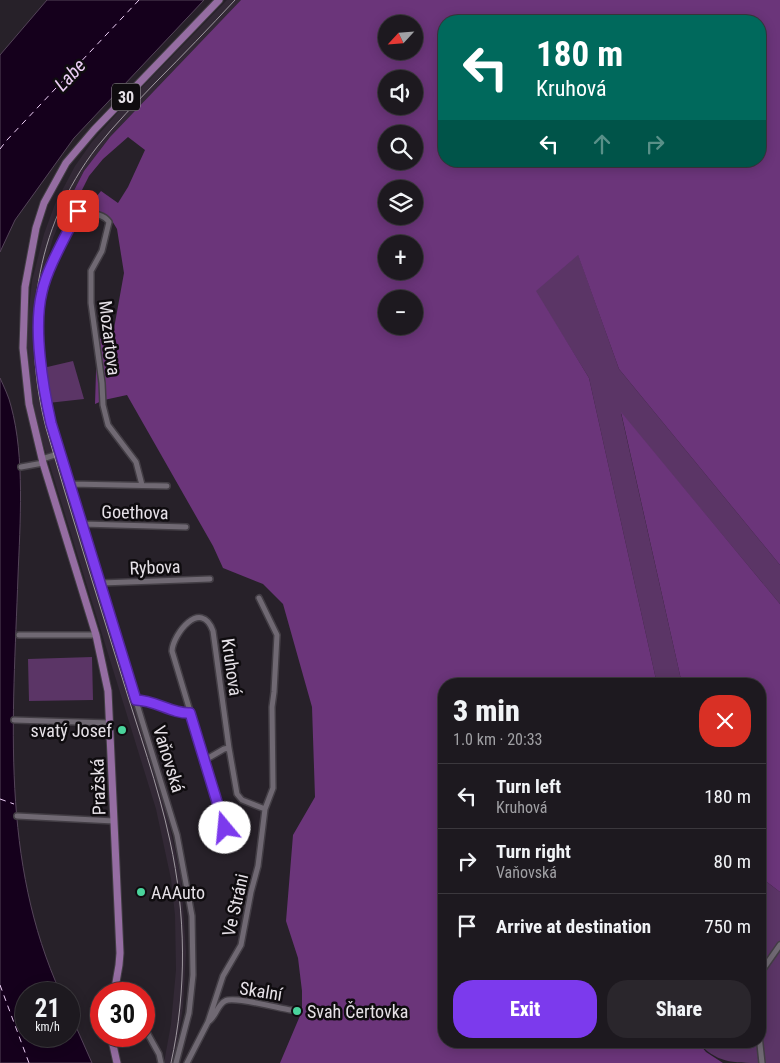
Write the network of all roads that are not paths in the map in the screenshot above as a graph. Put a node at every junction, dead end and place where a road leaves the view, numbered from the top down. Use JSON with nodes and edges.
{"nodes":[{"id":1,"x":219,"y":0,"type":"edge"},
{"id":2,"x":78,"y":211,"type":"joint"},
{"id":3,"x":61,"y":453,"type":"junction"},
{"id":4,"x":42,"y":461,"type":"junction"},
{"id":5,"x":21,"y":466,"type":"dead end"},
{"id":6,"x":71,"y":484,"type":"junction"},
{"id":7,"x":142,"y":485,"type":"junction"},
{"id":8,"x":168,"y":486,"type":"dead end"},
{"id":9,"x":83,"y":524,"type":"junction"},
{"id":10,"x":186,"y":527,"type":"dead end"},
{"id":11,"x":210,"y":579,"type":"dead end"},
{"id":12,"x":101,"y":583,"type":"junction"},
{"id":13,"x":259,"y":598,"type":"dead end"},
{"id":14,"x":19,"y":635,"type":"dead end"},
{"id":15,"x":96,"y":635,"type":"junction"},
{"id":16,"x":136,"y":700,"type":"junction"},
{"id":17,"x":190,"y":713,"type":"junction"},
{"id":18,"x":14,"y":720,"type":"dead end"},
{"id":19,"x":110,"y":723,"type":"junction"},
{"id":20,"x":229,"y":748,"type":"junction"},
{"id":21,"x":205,"y":760,"type":"junction"},
{"id":22,"x":265,"y":809,"type":"junction"},
{"id":23,"x":17,"y":816,"type":"dead end"},
{"id":24,"x":114,"y":822,"type":"junction"},
{"id":25,"x":225,"y":828,"type":"dead end"},
{"id":26,"x":780,"y":945,"type":"edge"},
{"id":27,"x":766,"y":965,"type":"edge"},
{"id":28,"x":116,"y":982,"type":"edge"},
{"id":29,"x":290,"y":1010,"type":"dead end"},
{"id":30,"x":208,"y":1022,"type":"junction"},
{"id":31,"x":114,"y":1047,"type":"edge"},
{"id":32,"x":155,"y":1047,"type":"edge"},
{"id":33,"x":760,"y":1048,"type":"edge"},
{"id":34,"x":118,"y":1063,"type":"edge"},
{"id":35,"x":161,"y":1063,"type":"edge"},
{"id":36,"x":176,"y":1063,"type":"edge"},
{"id":37,"x":187,"y":1063,"type":"edge"},
{"id":38,"x":762,"y":1063,"type":"edge"}],
"edges":[{"from":1,"to":4,"type":"main road","name":"Pražská","number":"30"},
{"from":2,"to":3,"type":"street","name":"Vaňovská"},
{"from":2,"to":7,"type":"street","name":"Mozartova"},
{"from":3,"to":4,"type":"street"},
{"from":3,"to":6,"type":"street","name":"Vaňovská"},
{"from":4,"to":5,"type":"street"},
{"from":4,"to":15,"type":"main road","name":"Pražská","number":"30"},
{"from":6,"to":7,"type":"street"},
{"from":6,"to":9,"type":"street","name":"Vaňovská"},
{"from":7,"to":8,"type":"street"},
{"from":9,"to":10,"type":"street","name":"Goethova"},
{"from":9,"to":12,"type":"street","name":"Vaňovská"},
{"from":11,"to":12,"type":"street","name":"Rybova"},
{"from":12,"to":16,"type":"street","name":"Vaňovská"},
{"from":13,"to":22,"type":"street","name":"Ve Stráni"},
{"from":14,"to":15,"type":"street"},
{"from":15,"to":19,"type":"main road","name":"Pražská","number":"30"},
{"from":16,"to":17,"type":"street"},
{"from":16,"to":36,"type":"street","name":"Vaňovská"},
{"from":17,"to":20,"type":"street","name":"Kruhová"},
{"from":17,"to":21,"type":"street","name":"Kruhová"},
{"from":18,"to":19,"type":"street"},
{"from":19,"to":24,"type":"main road","name":"Pražská","number":"30"},
{"from":20,"to":21,"type":"street"},
{"from":20,"to":22,"type":"street","name":"Kruhová"},
{"from":21,"to":25,"type":"street","name":"Kruhová"},
{"from":22,"to":30,"type":"street","name":"Ve Stráni"},
{"from":23,"to":24,"type":"street"},
{"from":24,"to":28,"type":"main road","name":"Pražská","number":"30"},
{"from":26,"to":27,"type":"street"},
{"from":29,"to":30,"type":"street","name":"Skalní"},
{"from":30,"to":37,"type":"street","name":"Ve Stráni"},
{"from":31,"to":34,"type":"main road"},
{"from":32,"to":35,"type":"street"},
{"from":33,"to":38,"type":"street"}]}
